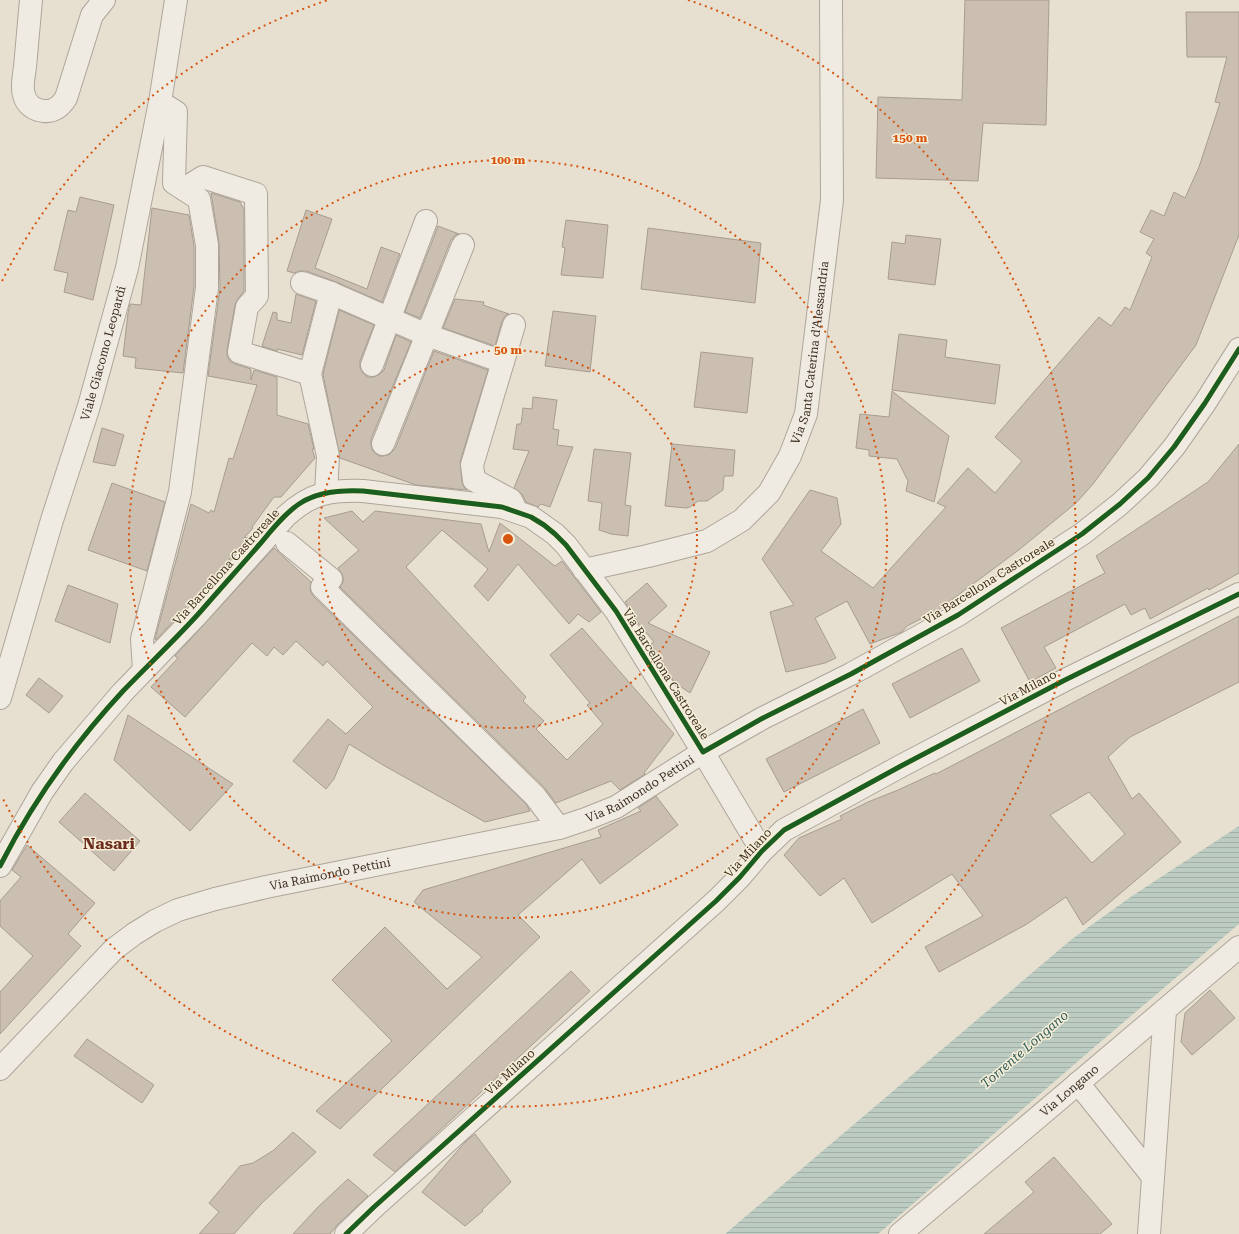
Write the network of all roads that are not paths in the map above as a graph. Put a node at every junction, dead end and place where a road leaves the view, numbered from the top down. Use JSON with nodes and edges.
{"nodes":[{"id":1,"x":31,"y":0,"type":"edge"},
{"id":2,"x":104,"y":0,"type":"edge"},
{"id":3,"x":176,"y":0,"type":"edge"},
{"id":4,"x":831,"y":0,"type":"edge"},
{"id":5,"x":160,"y":102,"type":"junction"},
{"id":6,"x":184,"y":189,"type":"junction"},
{"id":7,"x":426,"y":221,"type":"dead end"},
{"id":8,"x":463,"y":245,"type":"dead end"},
{"id":9,"x":302,"y":282,"type":"dead end"},
{"id":10,"x":331,"y":293,"type":"junction"},
{"id":11,"x":390,"y":318,"type":"junction"},
{"id":12,"x":514,"y":325,"type":"dead end"},
{"id":13,"x":428,"y":335,"type":"junction"},
{"id":14,"x":1234,"y":358,"type":"edge"},
{"id":15,"x":503,"y":362,"type":"junction"},
{"id":16,"x":372,"y":365,"type":"dead end"},
{"id":17,"x":310,"y":374,"type":"junction"},
{"id":18,"x":383,"y":444,"type":"dead end"},
{"id":19,"x":326,"y":493,"type":"junction"},
{"id":20,"x":516,"y":511,"type":"junction"},
{"id":21,"x":287,"y":542,"type":"dead end"},
{"id":22,"x":584,"y":570,"type":"junction"},
{"id":23,"x":1237,"y":598,"type":"edge"},
{"id":24,"x":144,"y":670,"type":"junction"},
{"id":25,"x":0,"y":698,"type":"edge"},
{"id":26,"x":703,"y":752,"type":"junction"},
{"id":27,"x":559,"y":828,"type":"junction"},
{"id":28,"x":762,"y":851,"type":"junction"},
{"id":29,"x":0,"y":866,"type":"edge"},
{"id":30,"x":1239,"y":947,"type":"edge"},
{"id":31,"x":1165,"y":1010,"type":"junction"},
{"id":32,"x":0,"y":1069,"type":"edge"},
{"id":33,"x":1078,"y":1083,"type":"junction"},
{"id":34,"x":1153,"y":1177,"type":"junction"},
{"id":35,"x":346,"y":1234,"type":"edge"},
{"id":36,"x":900,"y":1234,"type":"edge"},
{"id":37,"x":1149,"y":1234,"type":"edge"}],
"edges":[{"from":1,"to":2,"type":"street"},
{"from":3,"to":5,"type":"street","name":"Viale Giacomo Leopardi"},
{"from":4,"to":22,"type":"street","name":"Via Santa Caterina d'Alessandria"},
{"from":5,"to":6,"type":"street"},
{"from":5,"to":25,"type":"street","name":"Viale Giacomo Leopardi"},
{"from":6,"to":17,"type":"street"},
{"from":6,"to":24,"type":"street"},
{"from":7,"to":11,"type":"street"},
{"from":8,"to":13,"type":"street"},
{"from":9,"to":10,"type":"street"},
{"from":10,"to":11,"type":"street"},
{"from":10,"to":17,"type":"street"},
{"from":11,"to":13,"type":"street"},
{"from":11,"to":16,"type":"street"},
{"from":12,"to":15,"type":"street"},
{"from":13,"to":15,"type":"street"},
{"from":13,"to":18,"type":"street"},
{"from":14,"to":26,"type":"street","name":"Via Barcellona Castroreale"},
{"from":15,"to":20,"type":"street"},
{"from":17,"to":19,"type":"street"},
{"from":19,"to":20,"type":"street","name":"Via Barcellona Castroreale"},
{"from":19,"to":24,"type":"street","name":"Via Barcellona Castroreale"},
{"from":20,"to":22,"type":"street","name":"Via Barcellona Castroreale"},
{"from":21,"to":27,"type":"street"},
{"from":22,"to":26,"type":"street","name":"Via Barcellona Castroreale"},
{"from":23,"to":28,"type":"street","name":"Via Milano"},
{"from":24,"to":29,"type":"street","name":"Via Barcellona Castroreale"},
{"from":26,"to":27,"type":"street","name":"Via Raimondo Pettini"},
{"from":26,"to":28,"type":"street"},
{"from":27,"to":32,"type":"street","name":"Via Raimondo Pettini"},
{"from":28,"to":35,"type":"street","name":"Via Milano"},
{"from":30,"to":31,"type":"street","name":"Via Longano"},
{"from":31,"to":33,"type":"street","name":"Via Longano"},
{"from":31,"to":34,"type":"street"},
{"from":33,"to":34,"type":"street"},
{"from":33,"to":36,"type":"street","name":"Via Longano"},
{"from":34,"to":37,"type":"street"}]}
